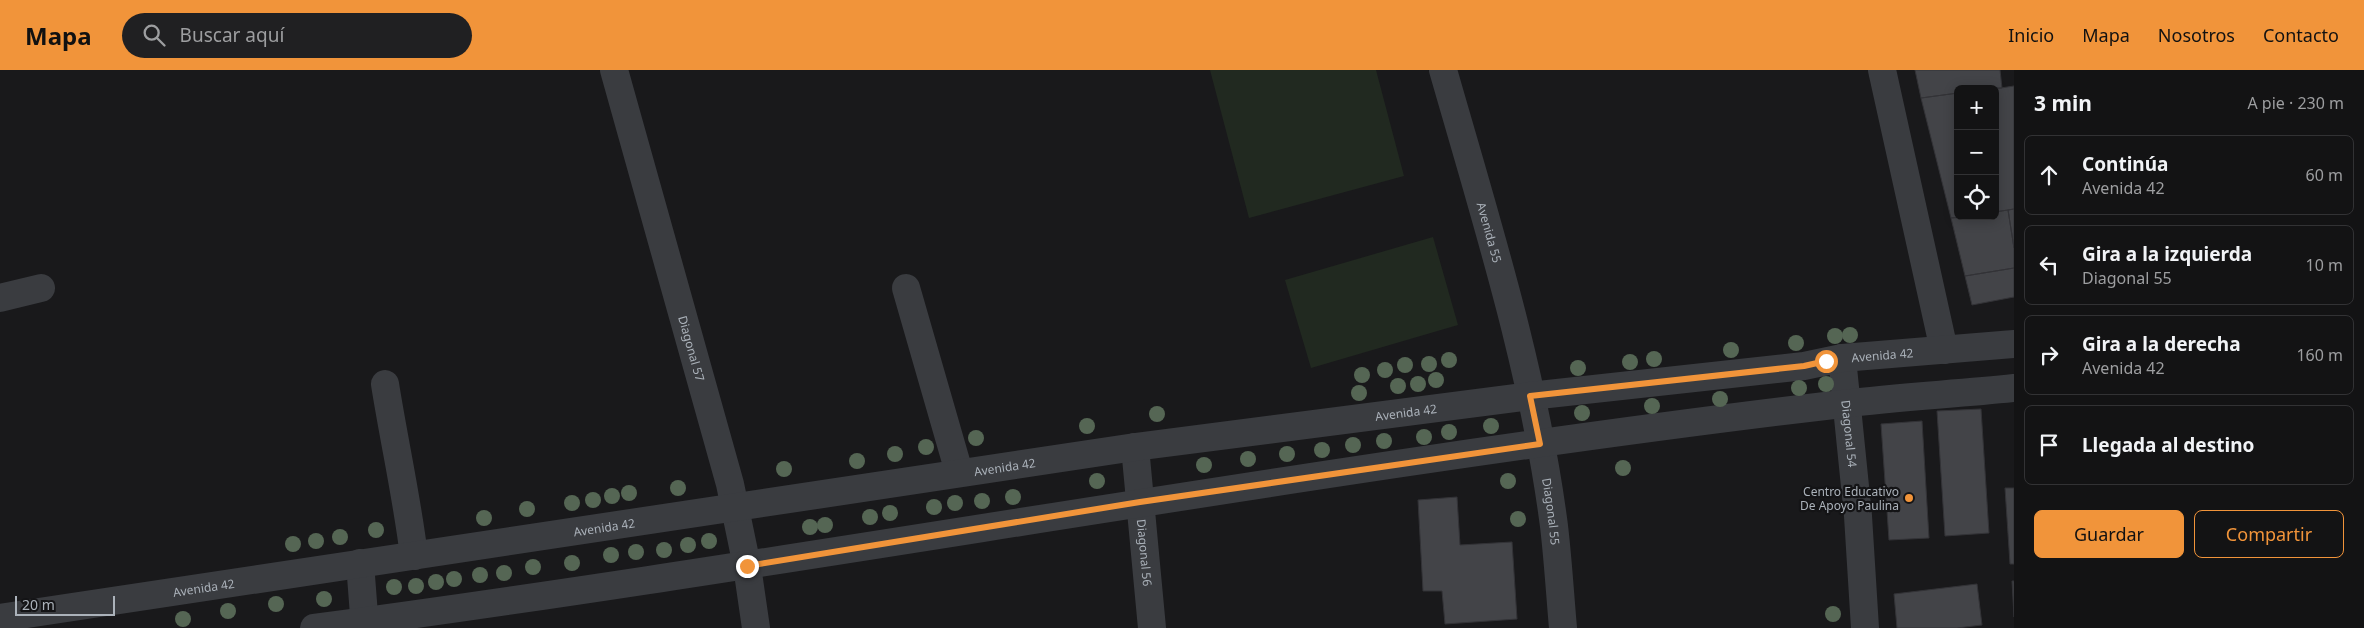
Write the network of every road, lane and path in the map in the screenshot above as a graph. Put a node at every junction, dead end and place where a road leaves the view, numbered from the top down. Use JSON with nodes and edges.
{"nodes":[{"id":1,"x":614,"y":70,"type":"edge"},
{"id":2,"x":1443,"y":70,"type":"edge"},
{"id":3,"x":1882,"y":70,"type":"edge"},
{"id":4,"x":41,"y":288,"type":"dead end"},
{"id":5,"x":906,"y":288,"type":"dead end"},
{"id":6,"x":0,"y":298,"type":"edge"},
{"id":7,"x":2014,"y":344,"type":"edge"},
{"id":8,"x":1944,"y":350,"type":"junction"},
{"id":9,"x":1842,"y":358,"type":"junction"},
{"id":10,"x":385,"y":384,"type":"dead end"},
{"id":11,"x":2014,"y":388,"type":"edge"},
{"id":12,"x":1530,"y":396,"type":"junction"},
{"id":13,"x":1846,"y":404,"type":"junction"},
{"id":14,"x":1540,"y":444,"type":"junction"},
{"id":15,"x":1135,"y":447,"type":"junction"},
{"id":16,"x":959,"y":472,"type":"junction"},
{"id":17,"x":1140,"y":502,"type":"junction"},
{"id":18,"x":735,"y":506,"type":"junction"},
{"id":19,"x":414,"y":556,"type":"junction"},
{"id":20,"x":360,"y":563,"type":"junction"},
{"id":21,"x":747,"y":566,"type":"junction"},
{"id":22,"x":0,"y":618,"type":"edge"},
{"id":23,"x":365,"y":625,"type":"edge"},
{"id":24,"x":314,"y":628,"type":"edge"},
{"id":25,"x":756,"y":628,"type":"edge"},
{"id":26,"x":1152,"y":628,"type":"edge"},
{"id":27,"x":1563,"y":628,"type":"edge"},
{"id":28,"x":1865,"y":628,"type":"edge"}],
"edges":[{"from":1,"to":18,"type":"street","name":"Diagonal 57"},
{"from":2,"to":12,"type":"street","name":"Avenida 55"},
{"from":3,"to":8,"type":"street"},
{"from":4,"to":6,"type":"street"},
{"from":5,"to":16,"type":"street"},
{"from":7,"to":8,"type":"street","name":"Avenida 42"},
{"from":8,"to":9,"type":"street","name":"Avenida 42"},
{"from":9,"to":12,"type":"street","name":"Avenida 42"},
{"from":9,"to":13,"type":"street","name":"Diagonal 54"},
{"from":10,"to":19,"type":"street"},
{"from":11,"to":13,"type":"street"},
{"from":12,"to":14,"type":"street","name":"Diagonal 55"},
{"from":12,"to":15,"type":"street","name":"Avenida 42"},
{"from":13,"to":14,"type":"street"},
{"from":13,"to":28,"type":"street","name":"Diagonal 54"},
{"from":14,"to":17,"type":"street"},
{"from":14,"to":27,"type":"street","name":"Diagonal 55"},
{"from":15,"to":16,"type":"street","name":"Avenida 42"},
{"from":15,"to":17,"type":"street","name":"Diagonal 56"},
{"from":16,"to":18,"type":"street","name":"Avenida 42"},
{"from":17,"to":21,"type":"street"},
{"from":17,"to":26,"type":"street","name":"Diagonal 56"},
{"from":18,"to":19,"type":"street","name":"Avenida 42"},
{"from":18,"to":21,"type":"street","name":"Diagonal 57"},
{"from":19,"to":20,"type":"street","name":"Avenida 42"},
{"from":20,"to":22,"type":"street","name":"Avenida 42"},
{"from":20,"to":23,"type":"street"},
{"from":21,"to":23,"type":"street"},
{"from":21,"to":25,"type":"street","name":"Diagonal 57"},
{"from":23,"to":24,"type":"street"}]}
